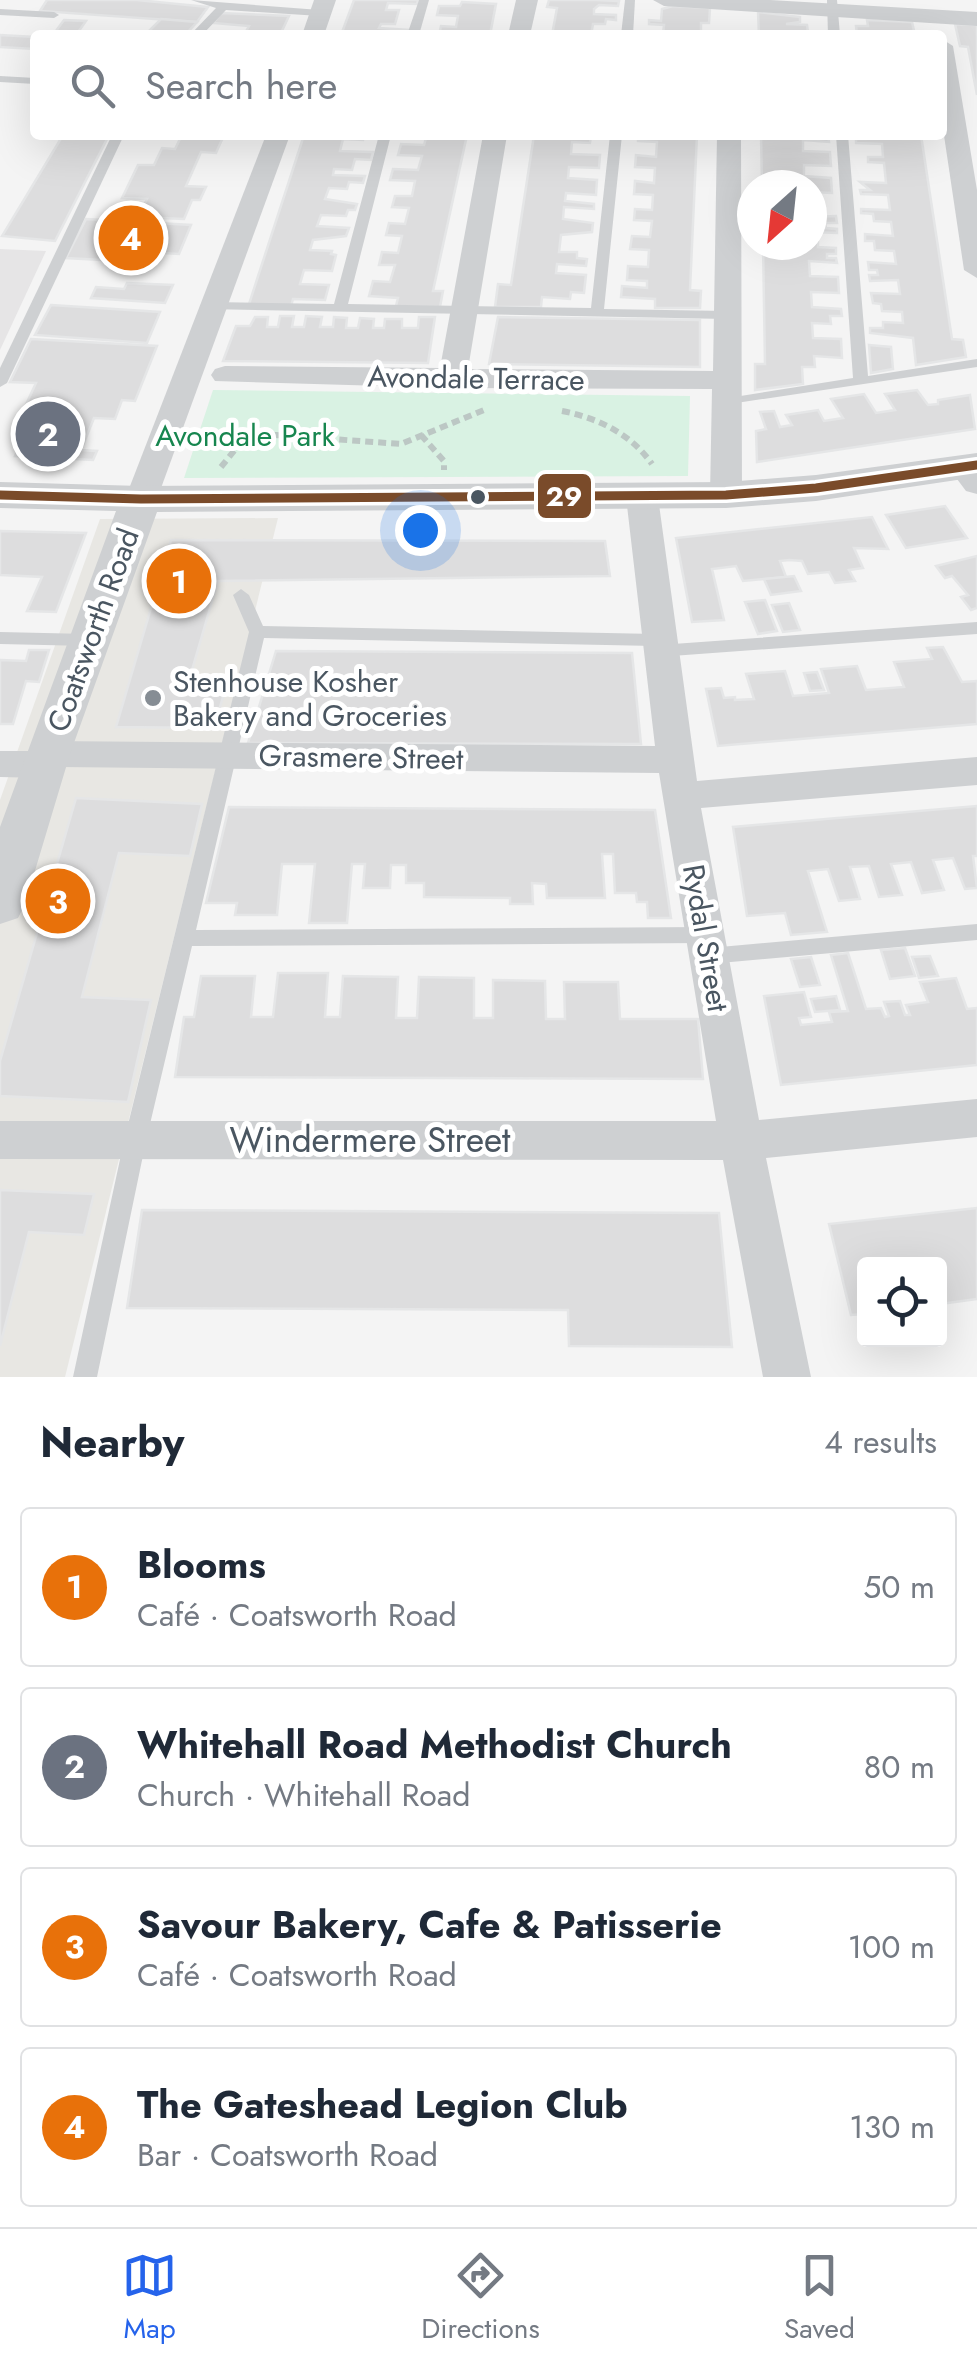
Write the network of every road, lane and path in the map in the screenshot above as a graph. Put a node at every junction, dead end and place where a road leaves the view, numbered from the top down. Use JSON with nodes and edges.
{"nodes":[{"id":1,"x":196,"y":0,"type":"edge"},
{"id":2,"x":424,"y":0,"type":"edge"},
{"id":3,"x":528,"y":0,"type":"edge"},
{"id":4,"x":630,"y":0,"type":"edge"},
{"id":5,"x":664,"y":0,"type":"edge"},
{"id":6,"x":731,"y":1,"type":"edge"},
{"id":7,"x":832,"y":5,"type":"edge"},
{"id":8,"x":322,"y":6,"type":"edge"},
{"id":9,"x":223,"y":7,"type":"junction"},
{"id":10,"x":0,"y":12,"type":"edge"},
{"id":11,"x":54,"y":15,"type":"dead end"},
{"id":12,"x":938,"y":17,"type":"edge"},
{"id":13,"x":977,"y":19,"type":"edge"},
{"id":14,"x":201,"y":30,"type":"edge"},
{"id":15,"x":315,"y":30,"type":"edge"},
{"id":16,"x":415,"y":30,"type":"edge"},
{"id":17,"x":519,"y":30,"type":"edge"},
{"id":18,"x":627,"y":30,"type":"edge"},
{"id":19,"x":730,"y":30,"type":"edge"},
{"id":20,"x":834,"y":30,"type":"edge"},
{"id":21,"x":947,"y":78,"type":"edge"},
{"id":22,"x":0,"y":79,"type":"edge"},
{"id":23,"x":30,"y":81,"type":"edge"},
{"id":24,"x":116,"y":140,"type":"edge"},
{"id":25,"x":276,"y":140,"type":"edge"},
{"id":26,"x":384,"y":140,"type":"edge"},
{"id":27,"x":494,"y":140,"type":"edge"},
{"id":28,"x":615,"y":140,"type":"edge"},
{"id":29,"x":729,"y":140,"type":"edge"},
{"id":30,"x":842,"y":140,"type":"edge"},
{"id":31,"x":977,"y":270,"type":"edge"},
{"id":32,"x":212,"y":306,"type":"junction"},
{"id":33,"x":340,"y":310,"type":"junction"},
{"id":34,"x":463,"y":312,"type":"junction"},
{"id":35,"x":597,"y":314,"type":"junction"},
{"id":36,"x":727,"y":315,"type":"junction"},
{"id":37,"x":977,"y":363,"type":"edge"},
{"id":38,"x":225,"y":375,"type":"dead end"},
{"id":39,"x":452,"y":379,"type":"junction"},
{"id":40,"x":862,"y":382,"type":"junction"},
{"id":41,"x":0,"y":384,"type":"edge"},
{"id":42,"x":727,"y":391,"type":"junction"},
{"id":43,"x":498,"y":410,"type":"dead end"},
{"id":44,"x":556,"y":410,"type":"dead end"},
{"id":45,"x":972,"y":472,"type":"edge"},
{"id":46,"x":726,"y":494,"type":"junction"},
{"id":47,"x":0,"y":495,"type":"edge"},
{"id":48,"x":656,"y":496,"type":"junction"},
{"id":49,"x":195,"y":498,"type":"junction"},
{"id":50,"x":142,"y":499,"type":"junction"},
{"id":51,"x":241,"y":594,"type":"dead end"},
{"id":52,"x":977,"y":628,"type":"edge"},
{"id":53,"x":257,"y":632,"type":"junction"},
{"id":54,"x":0,"y":638,"type":"edge"},
{"id":55,"x":89,"y":640,"type":"junction"},
{"id":56,"x":657,"y":646,"type":"junction"},
{"id":57,"x":228,"y":756,"type":"junction"},
{"id":58,"x":30,"y":761,"type":"edge"},
{"id":59,"x":977,"y":771,"type":"edge"},
{"id":60,"x":678,"y":778,"type":"junction"},
{"id":61,"x":0,"y":904,"type":"edge"},
{"id":62,"x":977,"y":932,"type":"edge"},
{"id":63,"x":184,"y":938,"type":"junction"},
{"id":64,"x":707,"y":946,"type":"junction"},
{"id":65,"x":977,"y":1118,"type":"edge"},
{"id":66,"x":0,"y":1140,"type":"edge"},
{"id":67,"x":135,"y":1140,"type":"junction"},
{"id":68,"x":740,"y":1141,"type":"junction"},
{"id":69,"x":85,"y":1377,"type":"edge"},
{"id":70,"x":787,"y":1377,"type":"edge"}],
"edges":[{"from":1,"to":9,"type":"lane"},
{"from":2,"to":16,"type":"lane"},
{"from":3,"to":17,"type":"street"},
{"from":4,"to":18,"type":"lane"},
{"from":5,"to":6,"type":"street"},
{"from":6,"to":7,"type":"street"},
{"from":6,"to":19,"type":"street"},
{"from":7,"to":12,"type":"street"},
{"from":7,"to":20,"type":"lane"},
{"from":8,"to":9,"type":"lane"},
{"from":8,"to":15,"type":"street"},
{"from":9,"to":14,"type":"lane"},
{"from":10,"to":11,"type":"lane"},
{"from":12,"to":13,"type":"street"},
{"from":21,"to":31,"type":"street"},
{"from":22,"to":23,"type":"lane"},
{"from":24,"to":41,"type":"lane"},
{"from":25,"to":32,"type":"street","name":"Coatsworth Road"},
{"from":26,"to":33,"type":"lane"},
{"from":27,"to":34,"type":"street"},
{"from":28,"to":35,"type":"lane"},
{"from":29,"to":36,"type":"street"},
{"from":30,"to":40,"type":"lane"},
{"from":32,"to":33,"type":"lane"},
{"from":32,"to":50,"type":"street","name":"Coatsworth Road"},
{"from":33,"to":34,"type":"lane"},
{"from":34,"to":35,"type":"lane"},
{"from":34,"to":39,"type":"street"},
{"from":35,"to":36,"type":"lane"},
{"from":36,"to":42,"type":"street"},
{"from":37,"to":40,"type":"lane"},
{"from":38,"to":39,"type":"street","name":"Avondale Terrace"},
{"from":39,"to":42,"type":"street","name":"Avondale Terrace"},
{"from":40,"to":42,"type":"lane"},
{"from":42,"to":46,"type":"street"},
{"from":43,"to":49,"type":"path"},
{"from":44,"to":48,"type":"path"},
{"from":45,"to":46,"type":"street"},
{"from":46,"to":48,"type":"street"},
{"from":47,"to":50,"type":"street"},
{"from":48,"to":49,"type":"street"},
{"from":48,"to":56,"type":"street","name":"Rydal Street"},
{"from":49,"to":50,"type":"street"},
{"from":50,"to":55,"type":"street","name":"Coatsworth Road"},
{"from":51,"to":53,"type":"lane"},
{"from":52,"to":56,"type":"lane"},
{"from":53,"to":56,"type":"lane"},
{"from":53,"to":57,"type":"lane"},
{"from":54,"to":55,"type":"lane"},
{"from":55,"to":58,"type":"street","name":"Coatsworth Road"},
{"from":56,"to":60,"type":"street","name":"Rydal Street"},
{"from":57,"to":58,"type":"street","name":"Grasmere Street"},
{"from":57,"to":60,"type":"street","name":"Grasmere Street"},
{"from":57,"to":63,"type":"lane"},
{"from":58,"to":61,"type":"street","name":"Coatsworth Road"},
{"from":59,"to":60,"type":"street","name":"Grasmere Street"},
{"from":60,"to":64,"type":"street","name":"Rydal Street"},
{"from":62,"to":64,"type":"lane"},
{"from":63,"to":64,"type":"lane"},
{"from":63,"to":67,"type":"lane"},
{"from":64,"to":68,"type":"street","name":"Rydal Street"},
{"from":65,"to":68,"type":"street","name":"Windermere Street"},
{"from":66,"to":67,"type":"street","name":"Windermere Street"},
{"from":67,"to":68,"type":"street","name":"Windermere Street"},
{"from":67,"to":69,"type":"lane"},
{"from":68,"to":70,"type":"street","name":"Rydal Street"}]}
